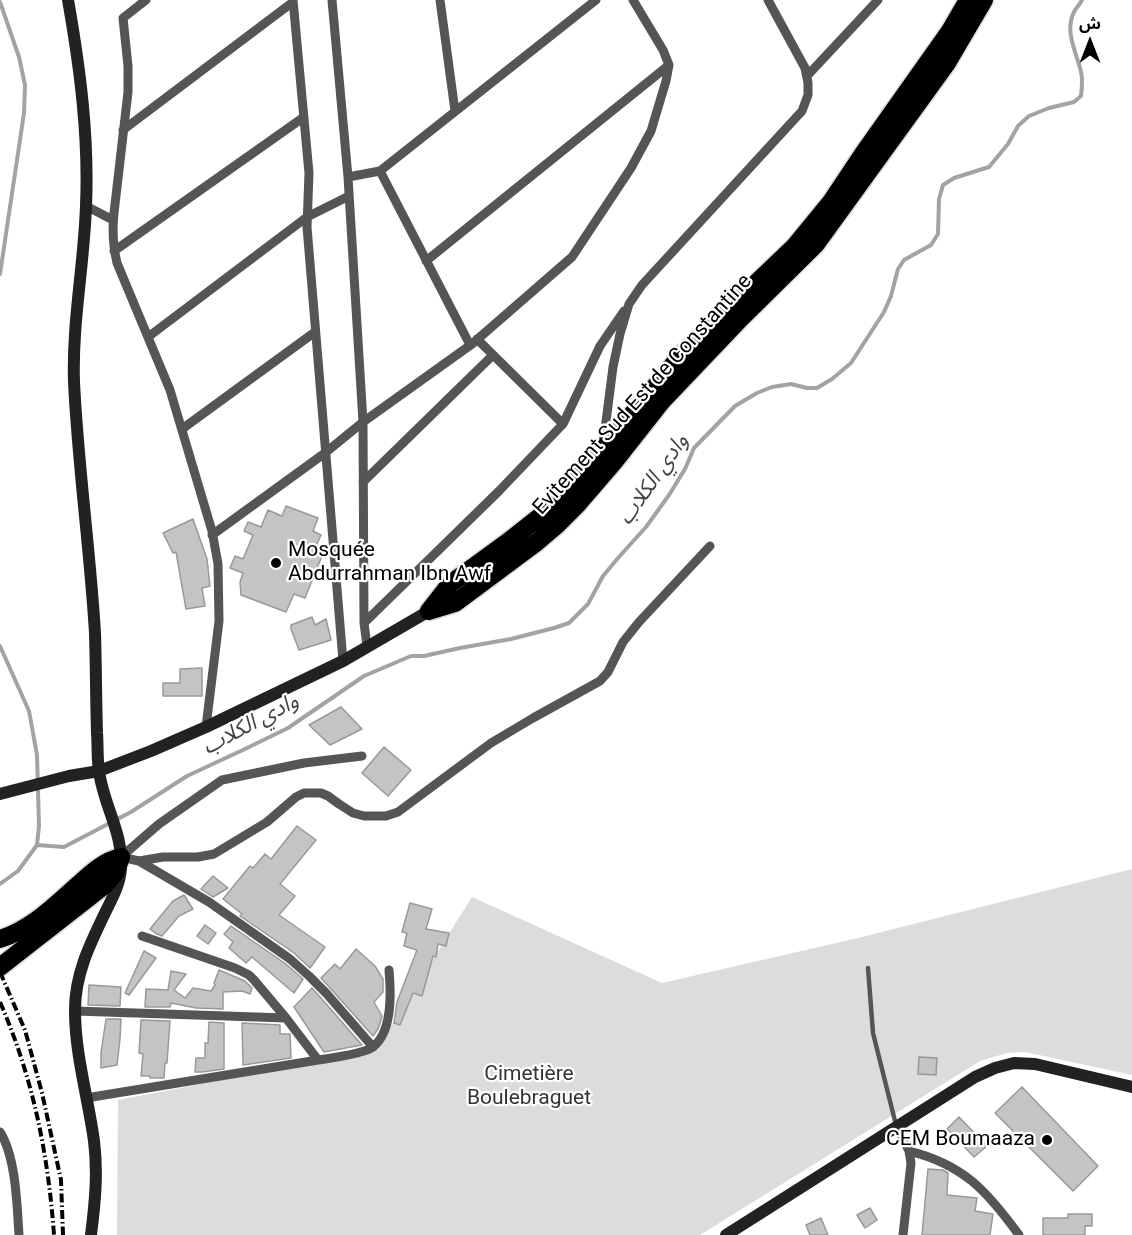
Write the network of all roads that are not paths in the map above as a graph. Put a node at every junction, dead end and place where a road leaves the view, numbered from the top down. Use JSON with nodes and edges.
{"nodes":[{"id":1,"x":68,"y":0,"type":"edge"},
{"id":2,"x":146,"y":0,"type":"edge"},
{"id":3,"x":332,"y":0,"type":"edge"},
{"id":4,"x":440,"y":0,"type":"edge"},
{"id":5,"x":596,"y":0,"type":"edge"},
{"id":6,"x":633,"y":0,"type":"edge"},
{"id":7,"x":768,"y":0,"type":"edge"},
{"id":8,"x":878,"y":0,"type":"edge"},
{"id":9,"x":968,"y":0,"type":"edge"},
{"id":10,"x":984,"y":0,"type":"edge"},
{"id":11,"x":293,"y":1,"type":"edge"},
{"id":12,"x":669,"y":64,"type":"junction"},
{"id":13,"x":807,"y":76,"type":"junction"},
{"id":14,"x":455,"y":111,"type":"junction"},
{"id":15,"x":304,"y":117,"type":"junction"},
{"id":16,"x":123,"y":130,"type":"junction"},
{"id":17,"x":380,"y":171,"type":"junction"},
{"id":18,"x":348,"y":177,"type":"junction"},
{"id":19,"x":349,"y":196,"type":"junction"},
{"id":20,"x":86,"y":206,"type":"junction"},
{"id":21,"x":307,"y":217,"type":"junction"},
{"id":22,"x":113,"y":220,"type":"junction"},
{"id":23,"x":114,"y":251,"type":"junction"},
{"id":24,"x":426,"y":261,"type":"junction"},
{"id":25,"x":629,"y":304,"type":"junction"},
{"id":26,"x":315,"y":333,"type":"junction"},
{"id":27,"x":148,"y":337,"type":"junction"},
{"id":28,"x":473,"y":342,"type":"junction"},
{"id":29,"x":493,"y":355,"type":"junction"},
{"id":30,"x":363,"y":423,"type":"junction"},
{"id":31,"x":563,"y":424,"type":"junction"},
{"id":32,"x":182,"y":429,"type":"junction"},
{"id":33,"x":325,"y":453,"type":"junction"},
{"id":34,"x":608,"y":456,"type":"junction"},
{"id":35,"x":363,"y":482,"type":"junction"},
{"id":36,"x":212,"y":535,"type":"junction"},
{"id":37,"x":710,"y":546,"type":"dead end"},
{"id":38,"x":429,"y":611,"type":"joint"},
{"id":39,"x":364,"y":623,"type":"junction"},
{"id":40,"x":367,"y":646,"type":"junction"},
{"id":41,"x":343,"y":661,"type":"junction"},
{"id":42,"x":206,"y":727,"type":"junction"},
{"id":43,"x":362,"y":756,"type":"dead end"},
{"id":44,"x":99,"y":771,"type":"junction"},
{"id":45,"x":2,"y":792,"type":"edge"},
{"id":46,"x":130,"y":859,"type":"junction"},
{"id":47,"x":142,"y":936,"type":"dead end"},
{"id":48,"x":0,"y":939,"type":"edge"},
{"id":49,"x":0,"y":967,"type":"edge"},
{"id":50,"x":868,"y":968,"type":"dead end"},
{"id":51,"x":389,"y":970,"type":"dead end"},
{"id":52,"x":75,"y":1011,"type":"junction"},
{"id":53,"x":286,"y":1018,"type":"junction"},
{"id":54,"x":373,"y":1047,"type":"junction"},
{"id":55,"x":318,"y":1060,"type":"junction"},
{"id":56,"x":1132,"y":1087,"type":"edge"},
{"id":57,"x":86,"y":1098,"type":"junction"},
{"id":58,"x":897,"y":1127,"type":"junction"},
{"id":59,"x":0,"y":1132,"type":"edge"},
{"id":60,"x":909,"y":1151,"type":"junction"},
{"id":61,"x":19,"y":1235,"type":"edge"},
{"id":62,"x":91,"y":1235,"type":"edge"},
{"id":63,"x":726,"y":1235,"type":"edge"},
{"id":64,"x":903,"y":1235,"type":"edge"},
{"id":65,"x":1019,"y":1235,"type":"edge"}],
"edges":[{"from":1,"to":20,"type":"main road"},
{"from":2,"to":16,"type":"street"},
{"from":3,"to":18,"type":"street"},
{"from":4,"to":14,"type":"street"},
{"from":5,"to":14,"type":"street"},
{"from":6,"to":12,"type":"street"},
{"from":7,"to":13,"type":"street"},
{"from":8,"to":13,"type":"street"},
{"from":9,"to":34,"type":"highway","name":"Evitement Sud Est de Constantine"},
{"from":10,"to":34,"type":"highway","name":"Evitement Sud Est de Constantine"},
{"from":11,"to":15,"type":"street"},
{"from":11,"to":16,"type":"street"},
{"from":12,"to":24,"type":"street"},
{"from":12,"to":28,"type":"street"},
{"from":13,"to":25,"type":"street"},
{"from":14,"to":17,"type":"street"},
{"from":15,"to":21,"type":"street"},
{"from":15,"to":23,"type":"street"},
{"from":16,"to":22,"type":"street"},
{"from":17,"to":18,"type":"street"},
{"from":17,"to":24,"type":"street"},
{"from":18,"to":19,"type":"street"},
{"from":19,"to":21,"type":"street"},
{"from":19,"to":30,"type":"street"},
{"from":20,"to":22,"type":"street"},
{"from":20,"to":44,"type":"main road"},
{"from":21,"to":26,"type":"street"},
{"from":21,"to":27,"type":"street"},
{"from":22,"to":23,"type":"street"},
{"from":23,"to":27,"type":"street"},
{"from":24,"to":28,"type":"street"},
{"from":25,"to":31,"type":"street"},
{"from":25,"to":34,"type":"street"},
{"from":26,"to":32,"type":"street"},
{"from":26,"to":33,"type":"street"},
{"from":27,"to":32,"type":"street"},
{"from":28,"to":29,"type":"street"},
{"from":28,"to":30,"type":"street"},
{"from":29,"to":31,"type":"street"},
{"from":29,"to":35,"type":"street"},
{"from":30,"to":33,"type":"street"},
{"from":30,"to":35,"type":"street"},
{"from":31,"to":39,"type":"street"},
{"from":32,"to":36,"type":"street"},
{"from":33,"to":36,"type":"street"},
{"from":33,"to":41,"type":"street"},
{"from":34,"to":38,"type":"highway","name":"Evitement Sud Est de Constantine"},
{"from":35,"to":39,"type":"street"},
{"from":36,"to":42,"type":"street"},
{"from":37,"to":46,"type":"street"},
{"from":38,"to":40,"type":"main road","name":"Evitement Sud Est de Constantine"},
{"from":39,"to":40,"type":"street"},
{"from":40,"to":41,"type":"main road","name":"Evitement Sud Est de Constantine"},
{"from":41,"to":42,"type":"main road","name":"Evitement Sud Est de Constantine"},
{"from":42,"to":44,"type":"main road","name":"Evitement Sud Est de Constantine"},
{"from":43,"to":46,"type":"street"},
{"from":44,"to":45,"type":"main road","name":"Evitement Sud Est de Constantine"},
{"from":44,"to":46,"type":"main road"},
{"from":46,"to":48,"type":"highway"},
{"from":46,"to":49,"type":"highway"},
{"from":46,"to":52,"type":"main road"},
{"from":46,"to":54,"type":"street"},
{"from":47,"to":53,"type":"street"},
{"from":50,"to":58,"type":"lane"},
{"from":51,"to":54,"type":"street"},
{"from":52,"to":53,"type":"street"},
{"from":52,"to":57,"type":"main road"},
{"from":53,"to":55,"type":"street"},
{"from":54,"to":55,"type":"street"},
{"from":55,"to":57,"type":"street"},
{"from":56,"to":58,"type":"main road"},
{"from":57,"to":62,"type":"main road"},
{"from":58,"to":60,"type":"street"},
{"from":58,"to":63,"type":"main road"},
{"from":59,"to":61,"type":"street"},
{"from":60,"to":64,"type":"street"},
{"from":60,"to":65,"type":"street"}]}
